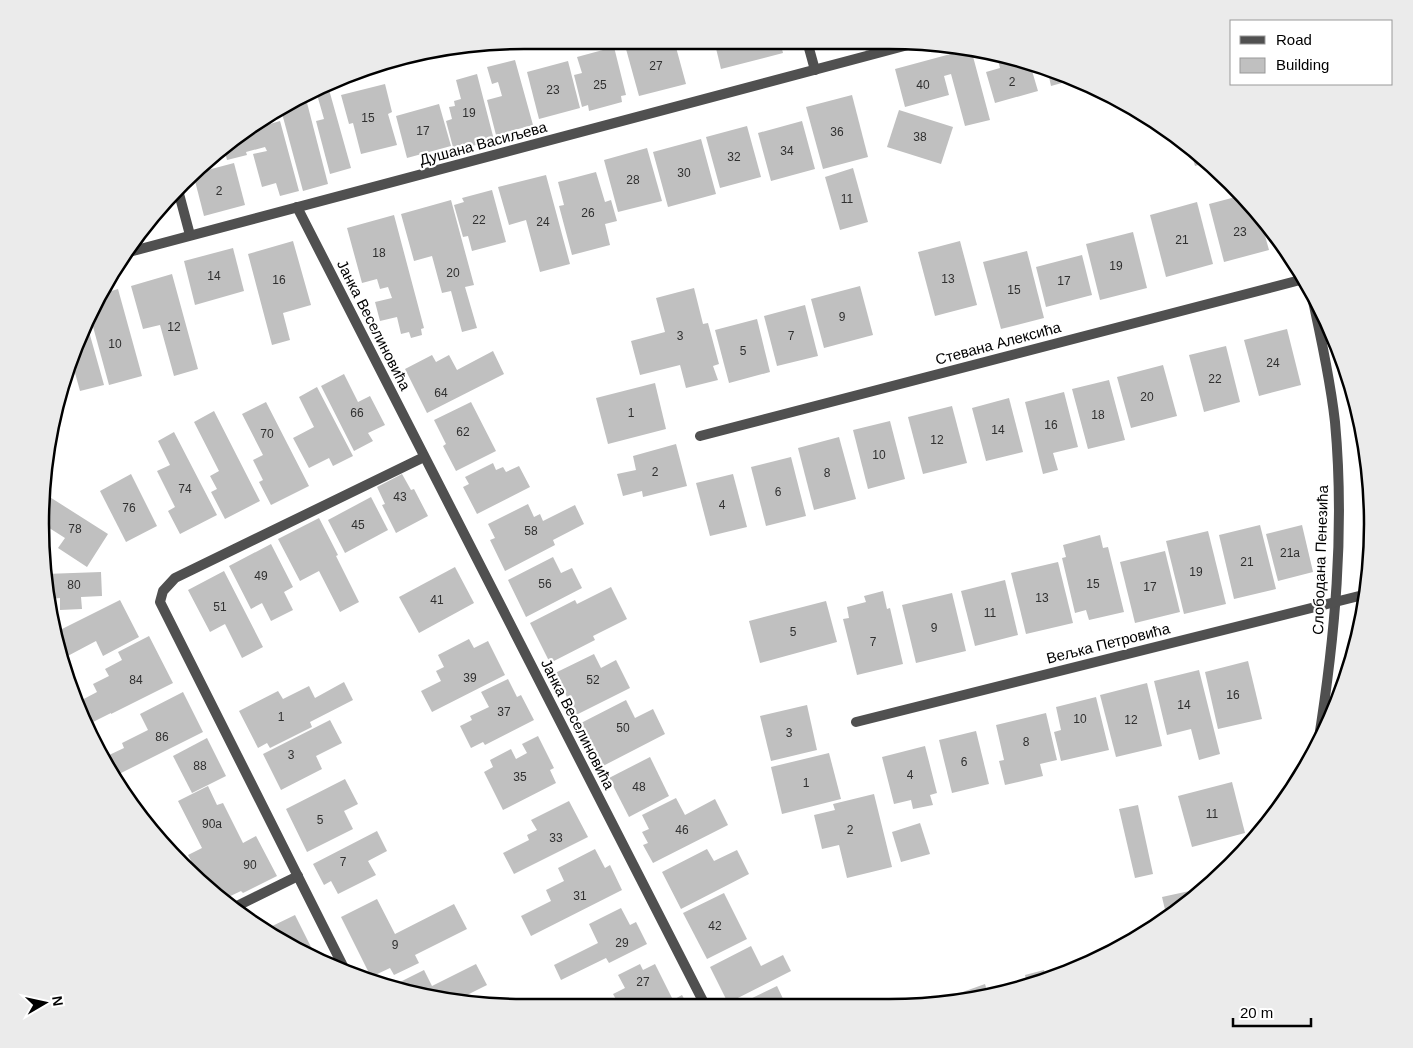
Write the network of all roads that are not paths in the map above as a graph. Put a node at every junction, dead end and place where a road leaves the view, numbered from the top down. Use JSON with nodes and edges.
{"nodes":[{"id":1,"x":809,"y":49,"type":"edge"},
{"id":2,"x":895,"y":49,"type":"edge"},
{"id":3,"x":815,"y":70,"type":"junction"},
{"id":4,"x":180,"y":197,"type":"edge"},
{"id":5,"x":297,"y":207,"type":"junction"},
{"id":6,"x":190,"y":235,"type":"junction"},
{"id":7,"x":136,"y":250,"type":"edge"},
{"id":8,"x":1298,"y":281,"type":"edge"},
{"id":9,"x":1317,"y":319,"type":"edge"},
{"id":10,"x":700,"y":436,"type":"dead end"},
{"id":11,"x":424,"y":457,"type":"junction"},
{"id":12,"x":1358,"y":596,"type":"edge"},
{"id":13,"x":1336,"y":602,"type":"junction"},
{"id":14,"x":1321,"y":721,"type":"edge"},
{"id":15,"x":856,"y":722,"type":"dead end"},
{"id":16,"x":298,"y":876,"type":"junction"},
{"id":17,"x":240,"y":905,"type":"edge"},
{"id":18,"x":341,"y":963,"type":"edge"},
{"id":19,"x":701,"y":999,"type":"edge"}],
"edges":[{"from":1,"to":3,"type":"street"},
{"from":2,"to":3,"type":"street","name":"Душана Васиљева"},
{"from":3,"to":5,"type":"street","name":"Душана Васиљева"},
{"from":4,"to":6,"type":"street"},
{"from":5,"to":6,"type":"street","name":"Душана Васиљева"},
{"from":5,"to":11,"type":"street","name":"Јанка Веселиновића"},
{"from":6,"to":7,"type":"street","name":"Душана Васиљева"},
{"from":8,"to":10,"type":"street","name":"Стевана Алексића"},
{"from":9,"to":13,"type":"street","name":"Слободана Пенезића"},
{"from":11,"to":16,"type":"street"},
{"from":11,"to":19,"type":"street","name":"Јанка Веселиновића"},
{"from":12,"to":13,"type":"street","name":"Вељка Петровића"},
{"from":13,"to":14,"type":"street","name":"Слободана Пенезића"},
{"from":13,"to":15,"type":"street","name":"Вељка Петровића"},
{"from":16,"to":17,"type":"street"},
{"from":16,"to":18,"type":"street"}]}
